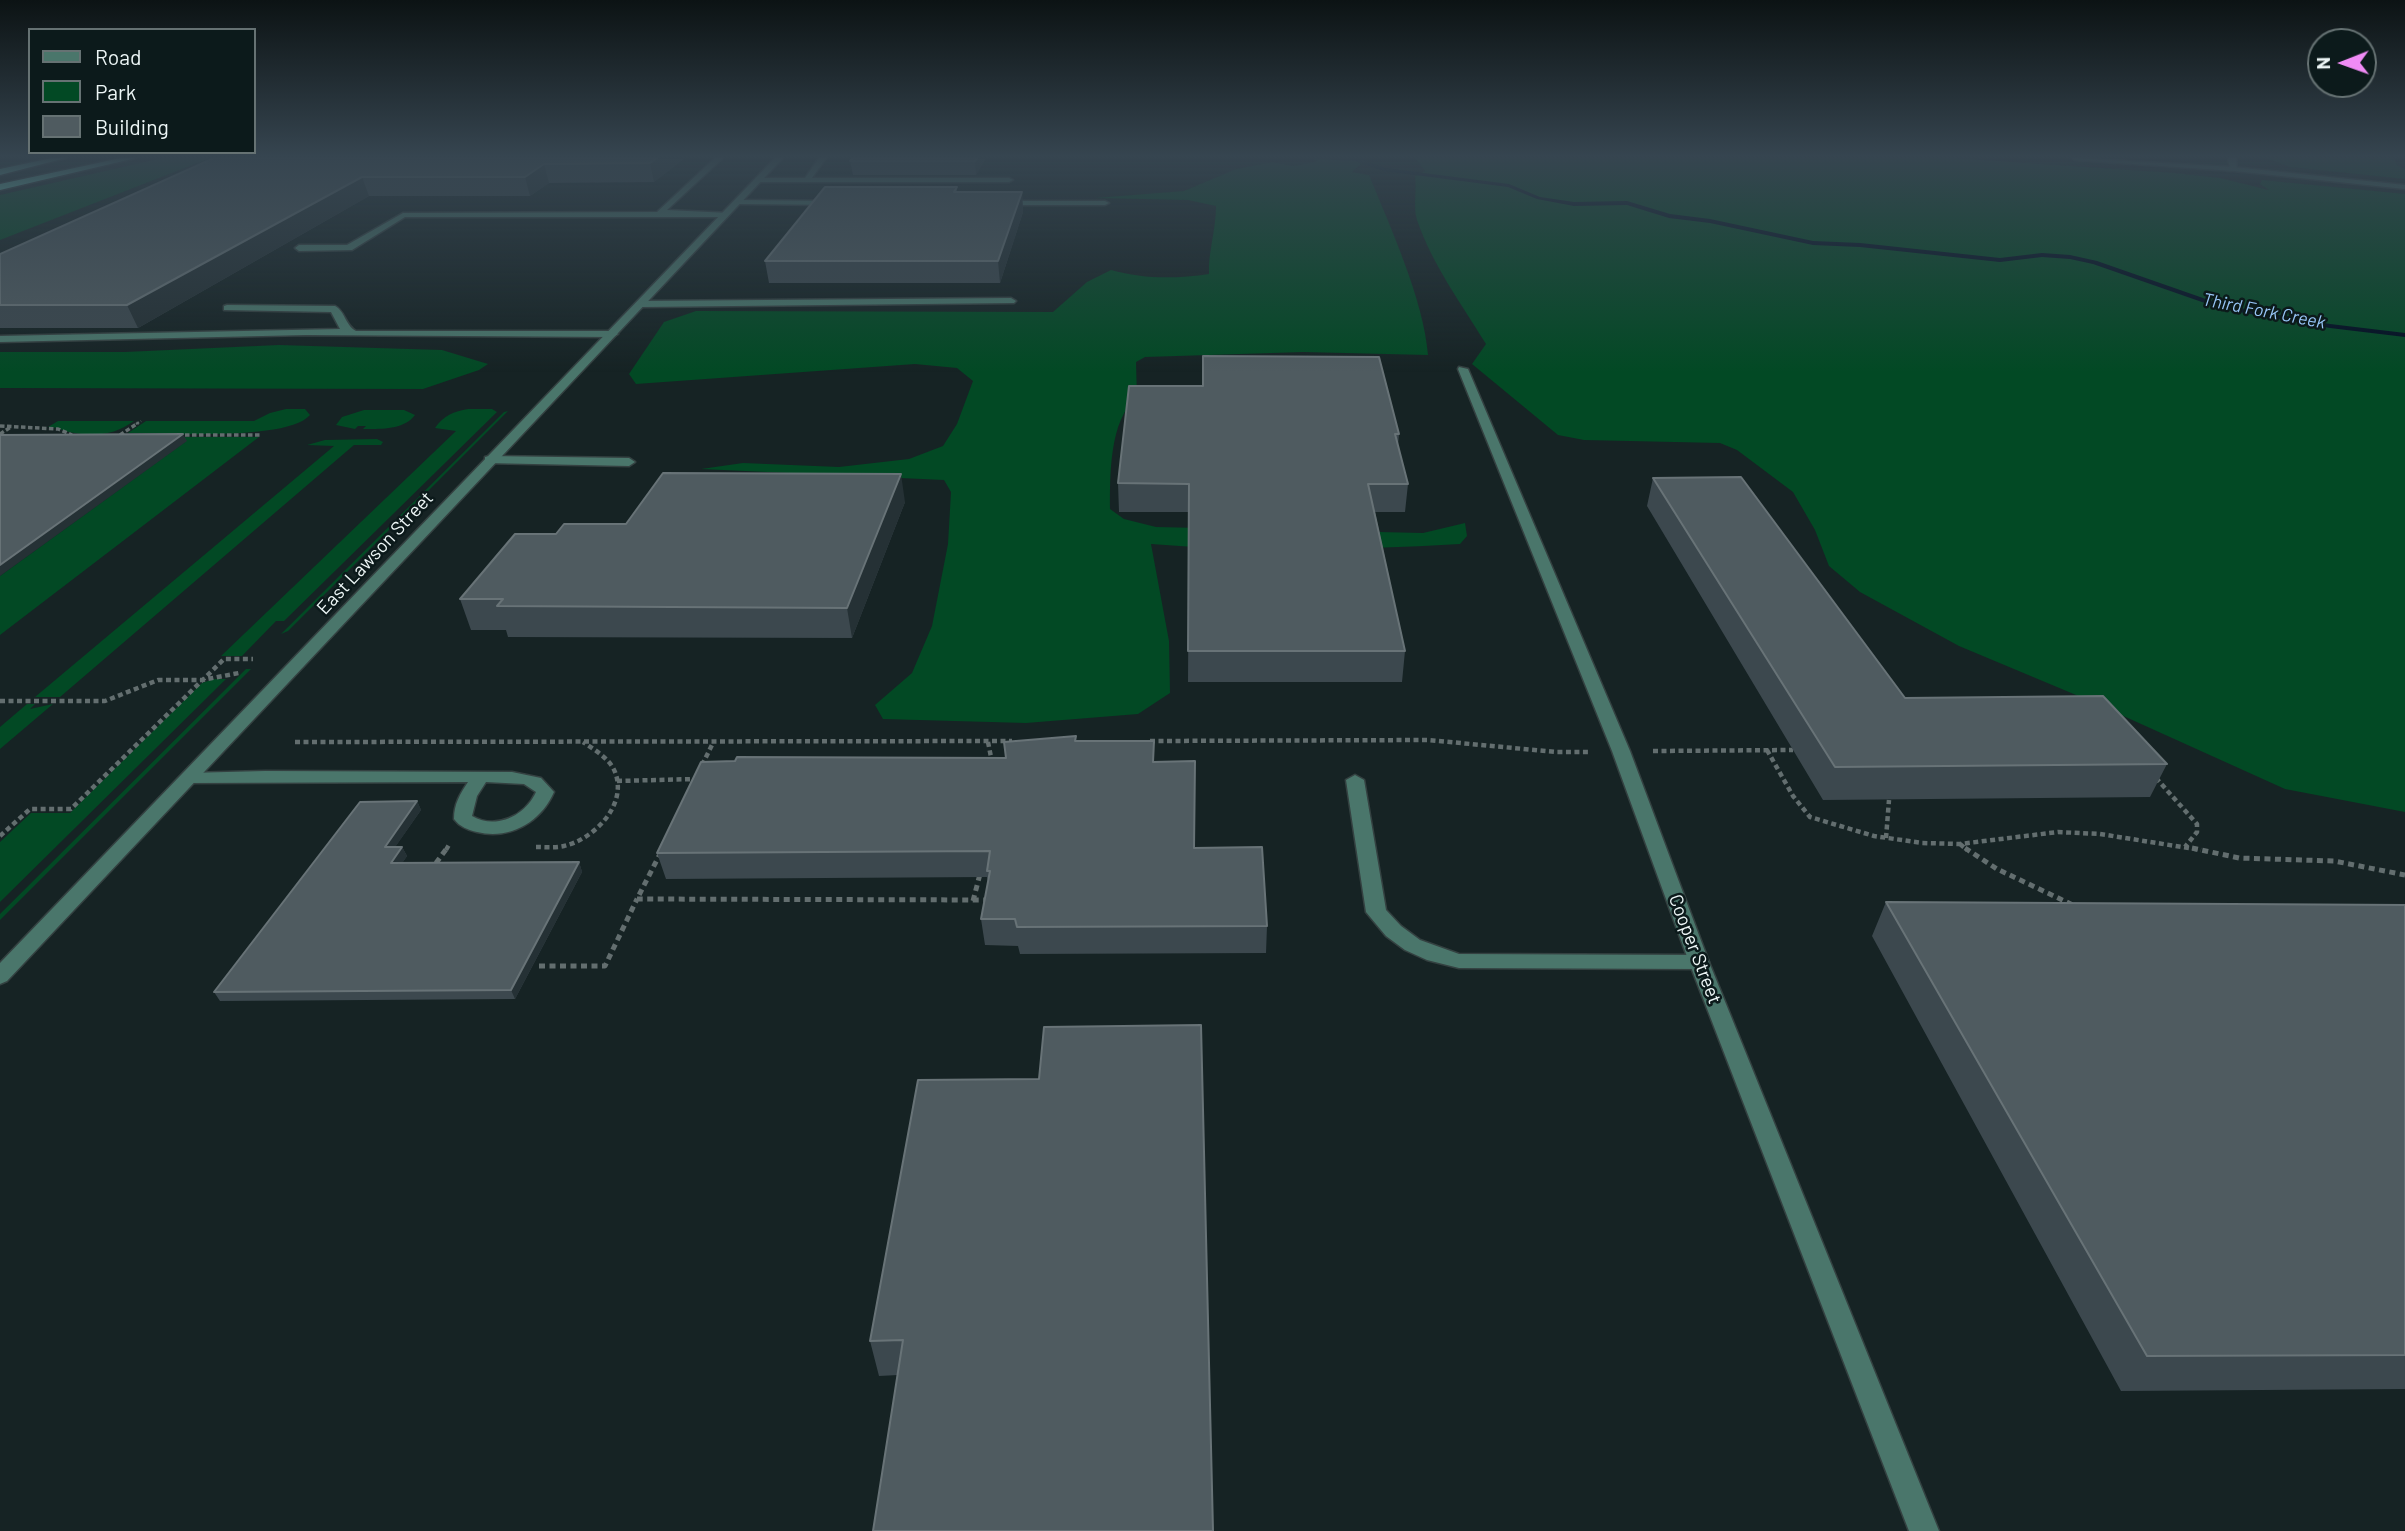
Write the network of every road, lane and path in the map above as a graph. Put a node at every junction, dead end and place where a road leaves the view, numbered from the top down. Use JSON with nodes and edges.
{"nodes":[{"id":1,"x":379,"y":229,"type":"edge"},
{"id":2,"x":713,"y":229,"type":"edge"},
{"id":3,"x":299,"y":248,"type":"edge"},
{"id":4,"x":1011,"y":301,"type":"dead end"},
{"id":5,"x":642,"y":304,"type":"junction"},
{"id":6,"x":228,"y":308,"type":"dead end"},
{"id":7,"x":350,"y":332,"type":"junction"},
{"id":8,"x":613,"y":334,"type":"junction"},
{"id":9,"x":0,"y":339,"type":"edge"},
{"id":10,"x":1463,"y":369,"type":"dead end"},
{"id":11,"x":141,"y":421,"type":"dead end"},
{"id":12,"x":0,"y":426,"type":"edge"},
{"id":13,"x":13,"y":426,"type":"junction"},
{"id":14,"x":0,"y":434,"type":"edge"},
{"id":15,"x":82,"y":435,"type":"edge"},
{"id":16,"x":108,"y":435,"type":"edge"},
{"id":17,"x":120,"y":435,"type":"junction"},
{"id":18,"x":134,"y":435,"type":"edge"},
{"id":19,"x":174,"y":435,"type":"edge"},
{"id":20,"x":262,"y":435,"type":"dead end"},
{"id":21,"x":489,"y":460,"type":"junction"},
{"id":22,"x":629,"y":462,"type":"dead end"},
{"id":23,"x":253,"y":659,"type":"dead end"},
{"id":24,"x":239,"y":673,"type":"dead end"},
{"id":25,"x":202,"y":680,"type":"junction"},
{"id":26,"x":0,"y":701,"type":"edge"},
{"id":27,"x":714,"y":741,"type":"junction"},
{"id":28,"x":988,"y":741,"type":"junction"},
{"id":29,"x":1016,"y":741,"type":"edge"},
{"id":30,"x":1139,"y":741,"type":"edge"},
{"id":31,"x":295,"y":742,"type":"dead end"},
{"id":32,"x":1767,"y":750,"type":"junction"},
{"id":33,"x":1793,"y":750,"type":"dead end"},
{"id":34,"x":1652,"y":751,"type":"dead end"},
{"id":35,"x":1596,"y":752,"type":"dead end"},
{"id":36,"x":993,"y":769,"type":"edge"},
{"id":37,"x":2152,"y":774,"type":"edge"},
{"id":38,"x":481,"y":777,"type":"dead end"},
{"id":39,"x":188,"y":778,"type":"junction"},
{"id":40,"x":695,"y":779,"type":"junction"},
{"id":41,"x":709,"y":779,"type":"edge"},
{"id":42,"x":1355,"y":780,"type":"dead end"},
{"id":43,"x":617,"y":781,"type":"dead end"},
{"id":44,"x":691,"y":790,"type":"edge"},
{"id":45,"x":1889,"y":800,"type":"edge"},
{"id":46,"x":0,"y":836,"type":"edge"},
{"id":47,"x":1885,"y":838,"type":"junction"},
{"id":48,"x":451,"y":842,"type":"dead end"},
{"id":49,"x":665,"y":844,"type":"edge"},
{"id":50,"x":1960,"y":844,"type":"junction"},
{"id":51,"x":2185,"y":847,"type":"junction"},
{"id":52,"x":430,"y":863,"type":"edge"},
{"id":53,"x":981,"y":870,"type":"edge"},
{"id":54,"x":2405,"y":875,"type":"edge"},
{"id":55,"x":637,"y":899,"type":"junction"},
{"id":56,"x":993,"y":900,"type":"edge"},
{"id":57,"x":973,"y":901,"type":"junction"},
{"id":58,"x":2086,"y":912,"type":"edge"},
{"id":59,"x":1699,"y":962,"type":"junction"},
{"id":60,"x":539,"y":966,"type":"dead end"},
{"id":61,"x":0,"y":976,"type":"edge"},
{"id":62,"x":1924,"y":1531,"type":"edge"}],
"edges":[{"from":1,"to":3,"type":"street"},
{"from":2,"to":5,"type":"street","name":"East Lawson Street"},
{"from":4,"to":5,"type":"street"},
{"from":5,"to":8,"type":"street","name":"East Lawson Street"},
{"from":6,"to":7,"type":"street"},
{"from":7,"to":8,"type":"street"},
{"from":7,"to":9,"type":"street"},
{"from":8,"to":21,"type":"street","name":"East Lawson Street"},
{"from":10,"to":59,"type":"street","name":"Cooper Street"},
{"from":11,"to":17,"type":"path"},
{"from":12,"to":13,"type":"path"},
{"from":13,"to":14,"type":"path"},
{"from":13,"to":15,"type":"path"},
{"from":16,"to":17,"type":"path"},
{"from":17,"to":18,"type":"path"},
{"from":19,"to":20,"type":"path"},
{"from":21,"to":22,"type":"street"},
{"from":21,"to":39,"type":"street","name":"East Lawson Street"},
{"from":23,"to":25,"type":"path"},
{"from":24,"to":25,"type":"path"},
{"from":25,"to":26,"type":"path"},
{"from":25,"to":46,"type":"path"},
{"from":27,"to":28,"type":"path"},
{"from":27,"to":31,"type":"path"},
{"from":27,"to":40,"type":"path"},
{"from":28,"to":29,"type":"path"},
{"from":28,"to":36,"type":"path"},
{"from":30,"to":35,"type":"path"},
{"from":32,"to":33,"type":"path"},
{"from":32,"to":34,"type":"path"},
{"from":32,"to":47,"type":"path"},
{"from":37,"to":51,"type":"path"},
{"from":38,"to":39,"type":"street"},
{"from":39,"to":61,"type":"street","name":"East Lawson Street"},
{"from":40,"to":41,"type":"path"},
{"from":40,"to":43,"type":"path"},
{"from":40,"to":44,"type":"path"},
{"from":42,"to":59,"type":"street"},
{"from":45,"to":47,"type":"path"},
{"from":47,"to":50,"type":"path"},
{"from":48,"to":52,"type":"path"},
{"from":49,"to":55,"type":"path"},
{"from":50,"to":51,"type":"path"},
{"from":50,"to":58,"type":"path"},
{"from":51,"to":54,"type":"path"},
{"from":53,"to":57,"type":"path"},
{"from":55,"to":57,"type":"path"},
{"from":55,"to":60,"type":"path"},
{"from":56,"to":57,"type":"path"},
{"from":59,"to":62,"type":"street","name":"Cooper Street"}]}
